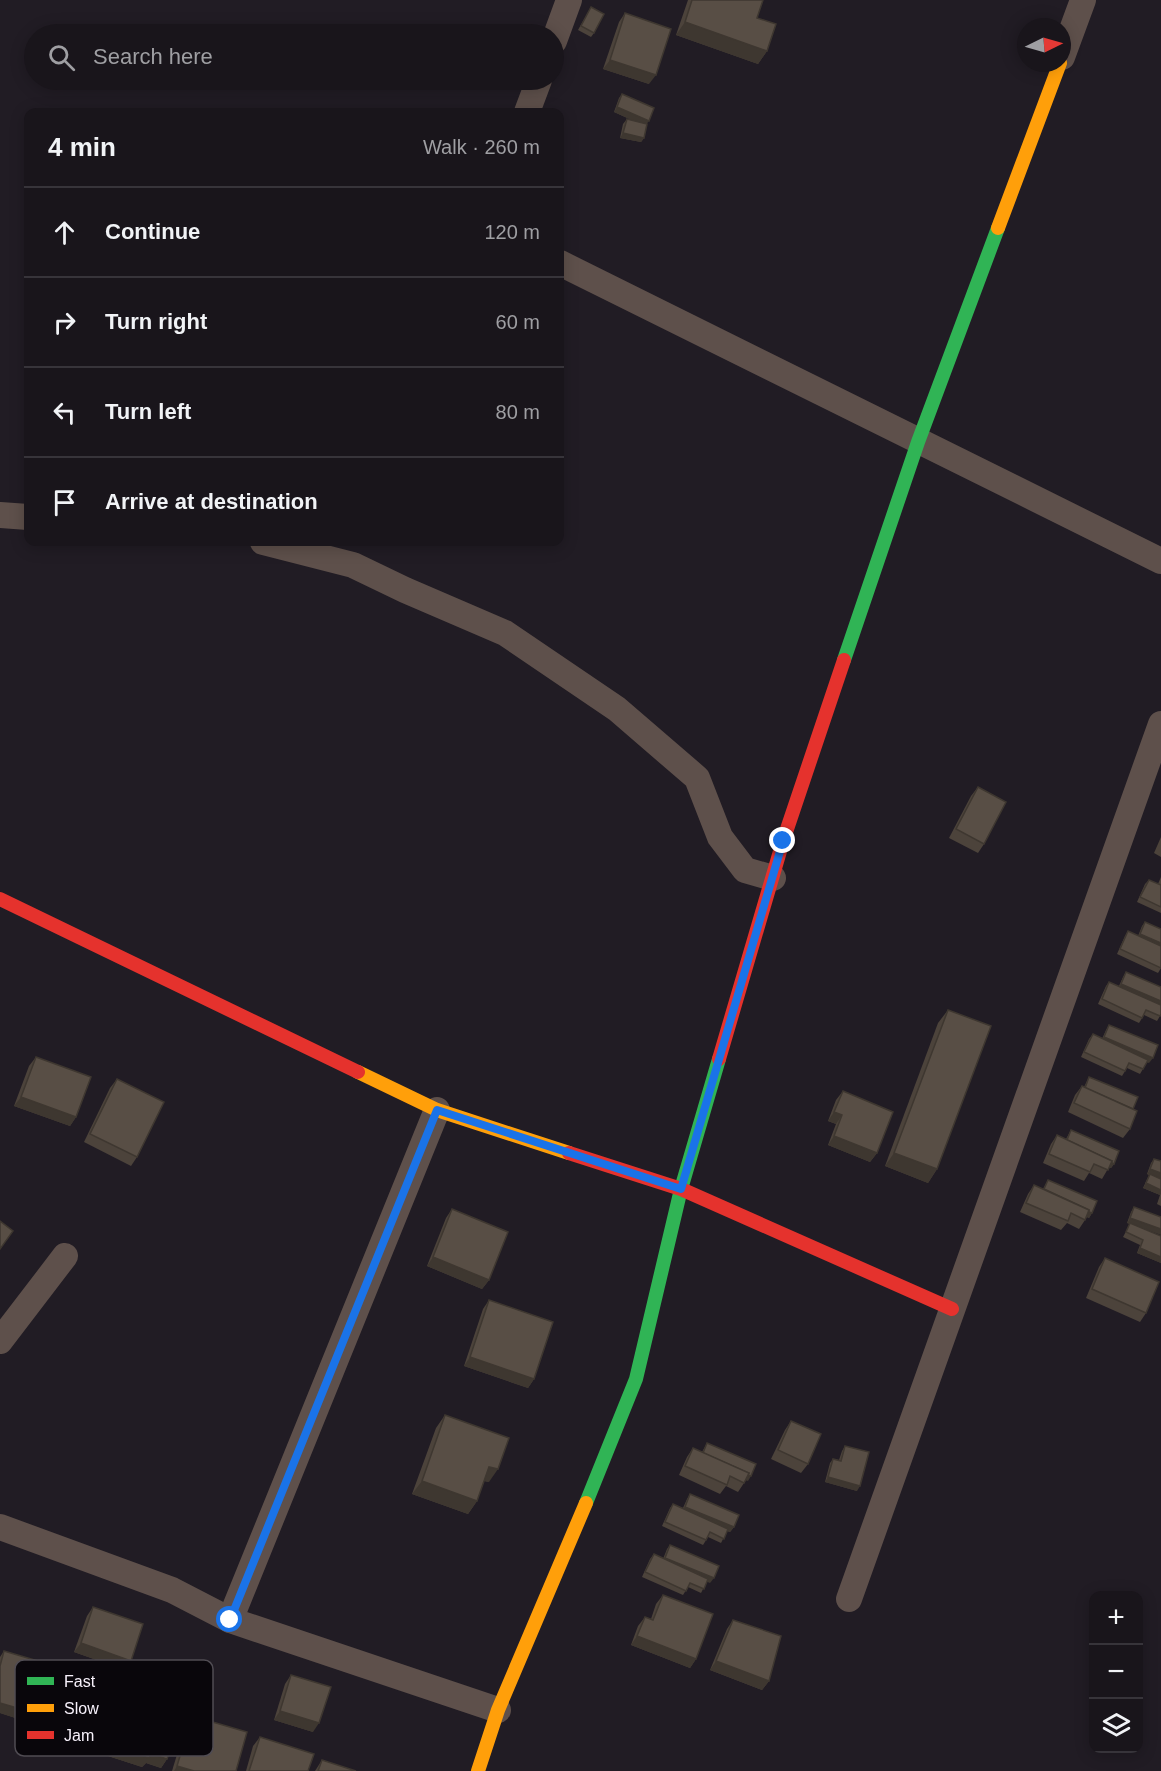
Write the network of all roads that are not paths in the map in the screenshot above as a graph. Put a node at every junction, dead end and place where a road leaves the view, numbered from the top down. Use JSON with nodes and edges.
{"nodes":[{"id":1,"x":569,"y":0,"type":"edge"},
{"id":2,"x":1083,"y":0,"type":"edge"},
{"id":3,"x":560,"y":24,"type":"edge"},
{"id":4,"x":1071,"y":33,"type":"edge"},
{"id":5,"x":1057,"y":72,"type":"edge"},
{"id":6,"x":535,"y":90,"type":"edge"},
{"id":7,"x":528,"y":108,"type":"edge"},
{"id":8,"x":564,"y":265,"type":"edge"},
{"id":9,"x":918,"y":442,"type":"junction"},
{"id":10,"x":0,"y":515,"type":"edge"},
{"id":11,"x":24,"y":517,"type":"edge"},
{"id":12,"x":279,"y":546,"type":"edge"},
{"id":13,"x":1161,"y":561,"type":"edge"},
{"id":14,"x":1161,"y":724,"type":"edge"},
{"id":15,"x":773,"y":878,"type":"junction"},
{"id":16,"x":0,"y":899,"type":"edge"},
{"id":17,"x":437,"y":1110,"type":"junction"},
{"id":18,"x":681,"y":1189,"type":"junction"},
{"id":19,"x":65,"y":1256,"type":"dead end"},
{"id":20,"x":952,"y":1310,"type":"junction"},
{"id":21,"x":0,"y":1341,"type":"edge"},
{"id":22,"x":0,"y":1527,"type":"edge"},
{"id":23,"x":849,"y":1599,"type":"dead end"},
{"id":24,"x":230,"y":1620,"type":"junction"},
{"id":25,"x":498,"y":1710,"type":"junction"},
{"id":26,"x":478,"y":1771,"type":"edge"}],
"edges":[{"from":1,"to":3,"type":"street"},
{"from":2,"to":4,"type":"street"},
{"from":5,"to":9,"type":"street"},
{"from":6,"to":7,"type":"street"},
{"from":8,"to":9,"type":"street"},
{"from":9,"to":13,"type":"street"},
{"from":9,"to":15,"type":"street"},
{"from":10,"to":11,"type":"street"},
{"from":12,"to":15,"type":"street"},
{"from":14,"to":20,"type":"street"},
{"from":15,"to":18,"type":"street"},
{"from":16,"to":17,"type":"street"},
{"from":17,"to":18,"type":"street"},
{"from":17,"to":24,"type":"street"},
{"from":18,"to":20,"type":"street"},
{"from":18,"to":25,"type":"street"},
{"from":19,"to":21,"type":"street"},
{"from":20,"to":23,"type":"street"},
{"from":22,"to":24,"type":"street"},
{"from":24,"to":25,"type":"street"},
{"from":25,"to":26,"type":"street"}]}
